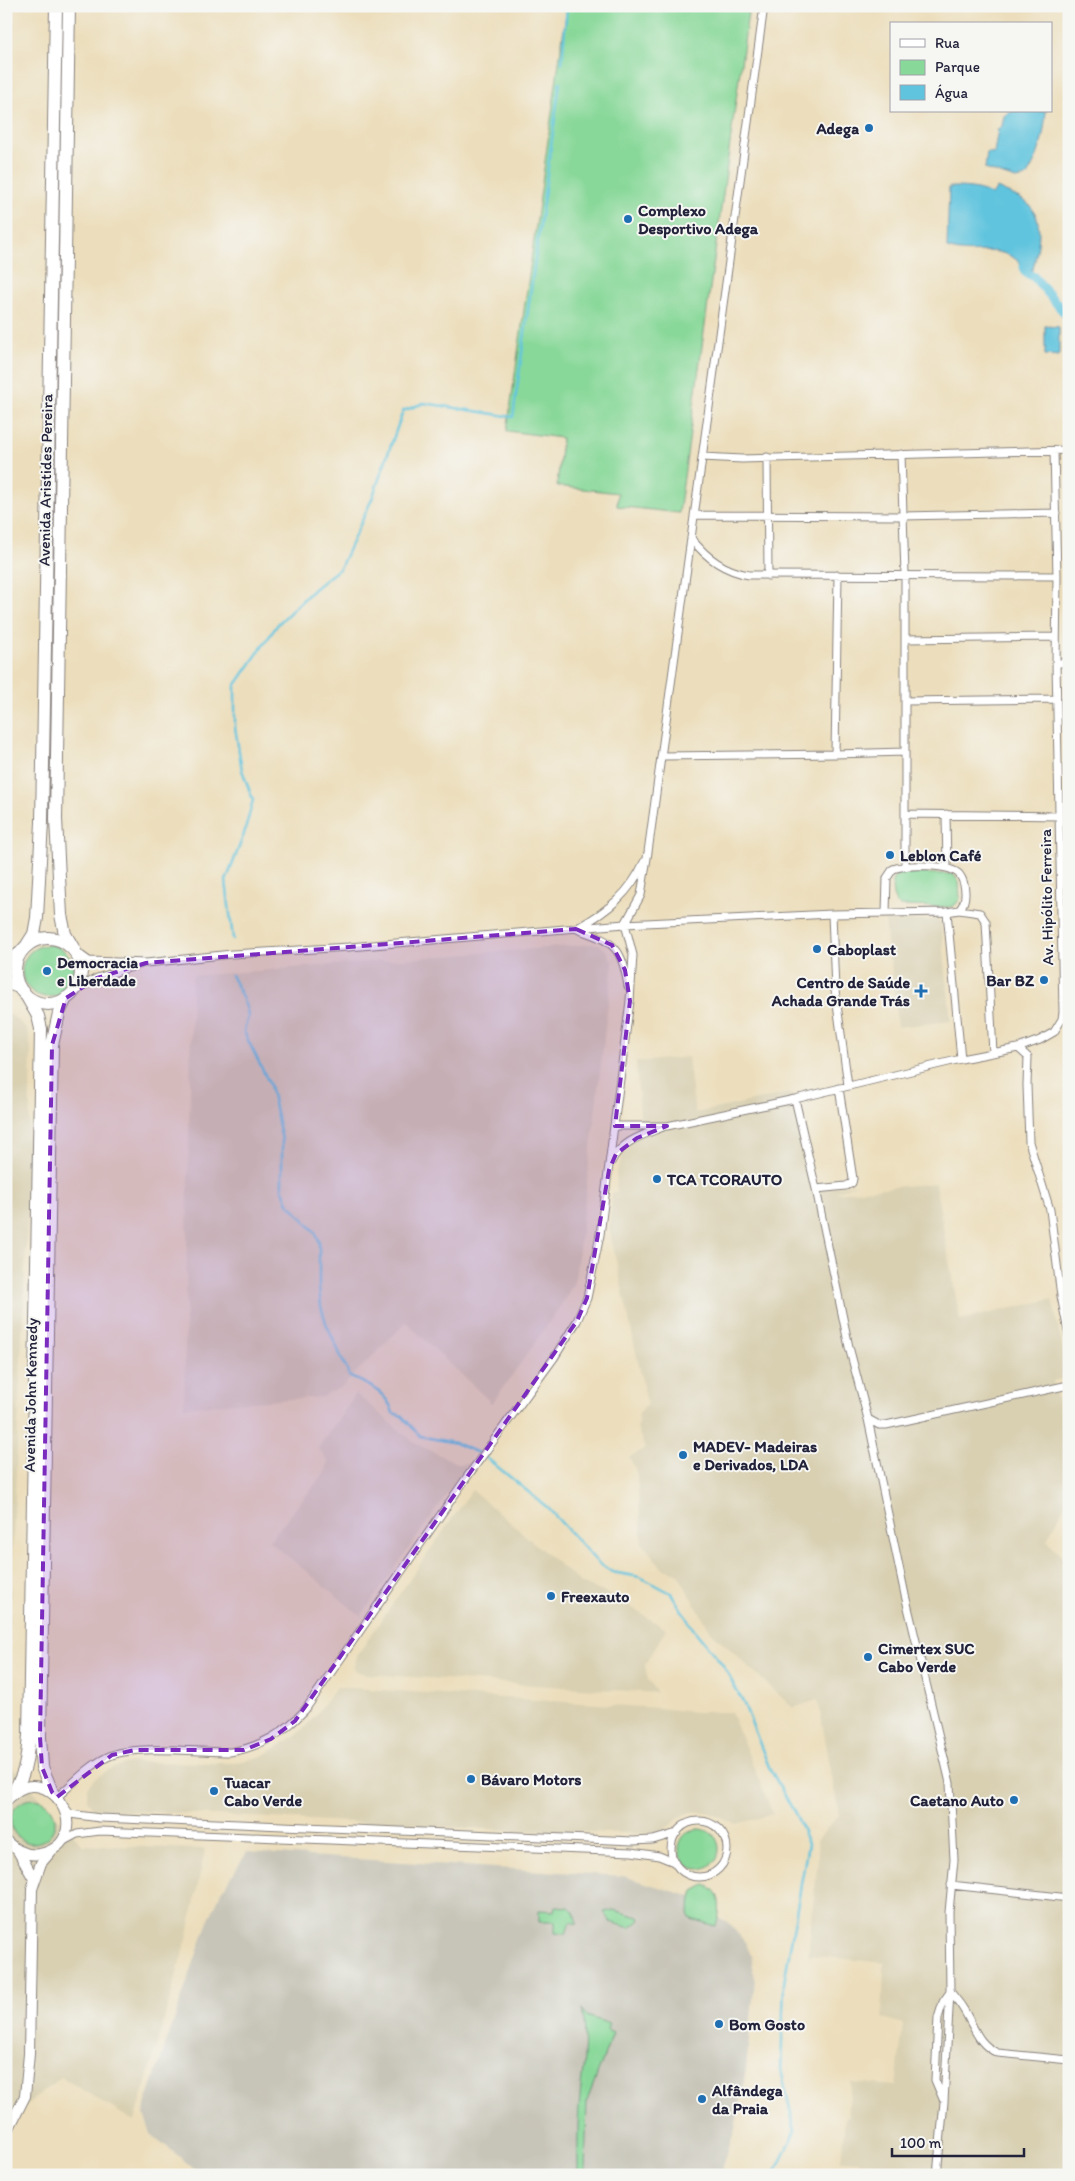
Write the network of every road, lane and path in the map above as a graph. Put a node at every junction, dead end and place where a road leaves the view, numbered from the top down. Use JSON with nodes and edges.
{"nodes":[{"id":1,"x":56,"y":6,"type":"edge"},
{"id":2,"x":69,"y":6,"type":"edge"},
{"id":3,"x":764,"y":6,"type":"edge"},
{"id":4,"x":1069,"y":450,"type":"edge"},
{"id":5,"x":1054,"y":451,"type":"junction"},
{"id":6,"x":901,"y":454,"type":"junction"},
{"id":7,"x":702,"y":457,"type":"junction"},
{"id":8,"x":767,"y":457,"type":"junction"},
{"id":9,"x":1056,"y":512,"type":"junction"},
{"id":10,"x":694,"y":515,"type":"junction"},
{"id":11,"x":768,"y":516,"type":"junction"},
{"id":12,"x":902,"y":516,"type":"junction"},
{"id":13,"x":691,"y":538,"type":"junction"},
{"id":14,"x":905,"y":574,"type":"junction"},
{"id":15,"x":768,"y":576,"type":"junction"},
{"id":16,"x":838,"y":576,"type":"junction"},
{"id":17,"x":1057,"y":576,"type":"junction"},
{"id":18,"x":1055,"y":637,"type":"junction"},
{"id":19,"x":904,"y":639,"type":"junction"},
{"id":20,"x":1056,"y":663,"type":"junction"},
{"id":21,"x":1069,"y":663,"type":"edge"},
{"id":22,"x":1056,"y":699,"type":"junction"},
{"id":23,"x":905,"y":701,"type":"junction"},
{"id":24,"x":905,"y":752,"type":"junction"},
{"id":25,"x":835,"y":754,"type":"junction"},
{"id":26,"x":662,"y":756,"type":"junction"},
{"id":27,"x":906,"y":814,"type":"junction"},
{"id":28,"x":946,"y":814,"type":"junction"},
{"id":29,"x":1058,"y":816,"type":"junction"},
{"id":30,"x":648,"y":852,"type":"junction"},
{"id":31,"x":905,"y":866,"type":"junction"},
{"id":32,"x":947,"y":868,"type":"junction"},
{"id":33,"x":958,"y":910,"type":"junction"},
{"id":34,"x":946,"y":912,"type":"junction"},
{"id":35,"x":886,"y":913,"type":"junction"},
{"id":36,"x":832,"y":914,"type":"junction"},
{"id":37,"x":625,"y":924,"type":"junction"},
{"id":38,"x":576,"y":929,"type":"junction"},
{"id":39,"x":24,"y":948,"type":"junction"},
{"id":40,"x":75,"y":952,"type":"junction"},
{"id":41,"x":6,"y":962,"type":"edge"},
{"id":42,"x":146,"y":963,"type":"junction"},
{"id":43,"x":6,"y":983,"type":"edge"},
{"id":44,"x":23,"y":991,"type":"junction"},
{"id":45,"x":70,"y":994,"type":"junction"},
{"id":46,"x":630,"y":1001,"type":"junction"},
{"id":47,"x":1018,"y":1048,"type":"junction"},
{"id":48,"x":993,"y":1053,"type":"junction"},
{"id":49,"x":961,"y":1059,"type":"junction"},
{"id":50,"x":848,"y":1085,"type":"junction"},
{"id":51,"x":838,"y":1088,"type":"junction"},
{"id":52,"x":795,"y":1099,"type":"junction"},
{"id":53,"x":615,"y":1126,"type":"junction"},
{"id":54,"x":667,"y":1126,"type":"junction"},
{"id":55,"x":608,"y":1170,"type":"junction"},
{"id":56,"x":816,"y":1189,"type":"junction"},
{"id":57,"x":1069,"y":1336,"type":"edge"},
{"id":58,"x":1064,"y":1386,"type":"dead end"},
{"id":59,"x":868,"y":1419,"type":"junction"},
{"id":60,"x":9,"y":1798,"type":"edge"},
{"id":61,"x":57,"y":1798,"type":"junction"},
{"id":62,"x":677,"y":1833,"type":"junction"},
{"id":63,"x":6,"y":1841,"type":"edge"},
{"id":64,"x":56,"y":1846,"type":"junction"},
{"id":65,"x":18,"y":1851,"type":"junction"},
{"id":66,"x":674,"y":1862,"type":"junction"},
{"id":67,"x":34,"y":1880,"type":"junction"},
{"id":68,"x":951,"y":1885,"type":"junction"},
{"id":69,"x":1069,"y":1898,"type":"edge"},
{"id":70,"x":950,"y":1991,"type":"junction"},
{"id":71,"x":1069,"y":2060,"type":"edge"},
{"id":72,"x":944,"y":2102,"type":"junction"},
{"id":73,"x":6,"y":2134,"type":"edge"},
{"id":74,"x":937,"y":2175,"type":"edge"}],
"edges":[{"from":1,"to":39,"type":"highway","name":"Avenida Aristides Pereira"},
{"from":2,"to":40,"type":"highway","name":"Avenida Aristides Pereira"},
{"from":3,"to":7,"type":"street"},
{"from":4,"to":5,"type":"street"},
{"from":5,"to":6,"type":"street"},
{"from":5,"to":9,"type":"street","name":"Av. Hipólito Ferreira"},
{"from":6,"to":8,"type":"street"},
{"from":6,"to":12,"type":"street"},
{"from":7,"to":8,"type":"street"},
{"from":7,"to":10,"type":"street"},
{"from":8,"to":11,"type":"street"},
{"from":9,"to":12,"type":"street"},
{"from":9,"to":17,"type":"street","name":"Av. Hipólito Ferreira"},
{"from":10,"to":11,"type":"street"},
{"from":10,"to":13,"type":"street"},
{"from":11,"to":12,"type":"street"},
{"from":11,"to":15,"type":"street"},
{"from":12,"to":14,"type":"street"},
{"from":13,"to":15,"type":"street"},
{"from":13,"to":26,"type":"street"},
{"from":14,"to":16,"type":"street"},
{"from":14,"to":17,"type":"street"},
{"from":14,"to":19,"type":"street"},
{"from":15,"to":16,"type":"street"},
{"from":16,"to":25,"type":"street"},
{"from":17,"to":18,"type":"street","name":"Av. Hipólito Ferreira"},
{"from":18,"to":19,"type":"street"},
{"from":18,"to":20,"type":"street","name":"Av. Hipólito Ferreira"},
{"from":19,"to":23,"type":"street"},
{"from":20,"to":21,"type":"street"},
{"from":20,"to":22,"type":"street","name":"Av. Hipólito Ferreira"},
{"from":22,"to":23,"type":"street"},
{"from":22,"to":29,"type":"street","name":"Av. Hipólito Ferreira"},
{"from":23,"to":24,"type":"street"},
{"from":24,"to":25,"type":"street"},
{"from":24,"to":27,"type":"street"},
{"from":25,"to":26,"type":"street"},
{"from":26,"to":30,"type":"street"},
{"from":27,"to":28,"type":"street"},
{"from":27,"to":31,"type":"street"},
{"from":28,"to":29,"type":"street"},
{"from":28,"to":32,"type":"street"},
{"from":29,"to":47,"type":"street","name":"Av. Hipólito Ferreira"},
{"from":30,"to":37,"type":"street"},
{"from":30,"to":38,"type":"street"},
{"from":31,"to":32,"type":"street"},
{"from":31,"to":35,"type":"street"},
{"from":32,"to":33,"type":"street"},
{"from":33,"to":34,"type":"street"},
{"from":33,"to":48,"type":"street"},
{"from":34,"to":35,"type":"street"},
{"from":34,"to":49,"type":"street"},
{"from":35,"to":36,"type":"street"},
{"from":36,"to":37,"type":"street"},
{"from":36,"to":50,"type":"street"},
{"from":37,"to":38,"type":"street"},
{"from":37,"to":46,"type":"street"},
{"from":38,"to":42,"type":"street"},
{"from":38,"to":46,"type":"street"},
{"from":39,"to":40,"type":"highway"},
{"from":39,"to":41,"type":"main road"},
{"from":39,"to":44,"type":"highway"},
{"from":40,"to":42,"type":"street"},
{"from":40,"to":45,"type":"highway"},
{"from":42,"to":45,"type":"street"},
{"from":43,"to":44,"type":"main road"},
{"from":44,"to":45,"type":"highway"},
{"from":44,"to":60,"type":"highway","name":"Avenida John Kennedy"},
{"from":45,"to":61,"type":"highway","name":"Avenida John Kennedy"},
{"from":46,"to":53,"type":"street"},
{"from":47,"to":48,"type":"street","name":"Av. Hipólito Ferreira"},
{"from":47,"to":57,"type":"street"},
{"from":48,"to":49,"type":"street","name":"Av. Hipólito Ferreira"},
{"from":49,"to":50,"type":"street","name":"Av. Hipólito Ferreira"},
{"from":50,"to":51,"type":"street","name":"Av. Hipólito Ferreira"},
{"from":51,"to":52,"type":"street","name":"Av. Hipólito Ferreira"},
{"from":51,"to":56,"type":"street"},
{"from":52,"to":54,"type":"street","name":"Av. Hipólito Ferreira"},
{"from":52,"to":56,"type":"street"},
{"from":53,"to":54,"type":"street"},
{"from":53,"to":55,"type":"street"},
{"from":54,"to":55,"type":"street"},
{"from":55,"to":61,"type":"street"},
{"from":56,"to":59,"type":"street"},
{"from":58,"to":59,"type":"street"},
{"from":59,"to":68,"type":"street"},
{"from":60,"to":61,"type":"street"},
{"from":61,"to":62,"type":"street"},
{"from":61,"to":64,"type":"street"},
{"from":62,"to":66,"type":"street"},
{"from":62,"to":66,"type":"street"},
{"from":63,"to":65,"type":"street"},
{"from":64,"to":65,"type":"street"},
{"from":64,"to":66,"type":"street"},
{"from":64,"to":67,"type":"street"},
{"from":65,"to":67,"type":"street"},
{"from":67,"to":73,"type":"street"},
{"from":68,"to":69,"type":"street"},
{"from":68,"to":70,"type":"street"},
{"from":70,"to":71,"type":"street"},
{"from":70,"to":72,"type":"street"},
{"from":70,"to":72,"type":"street"},
{"from":72,"to":74,"type":"street"}]}
